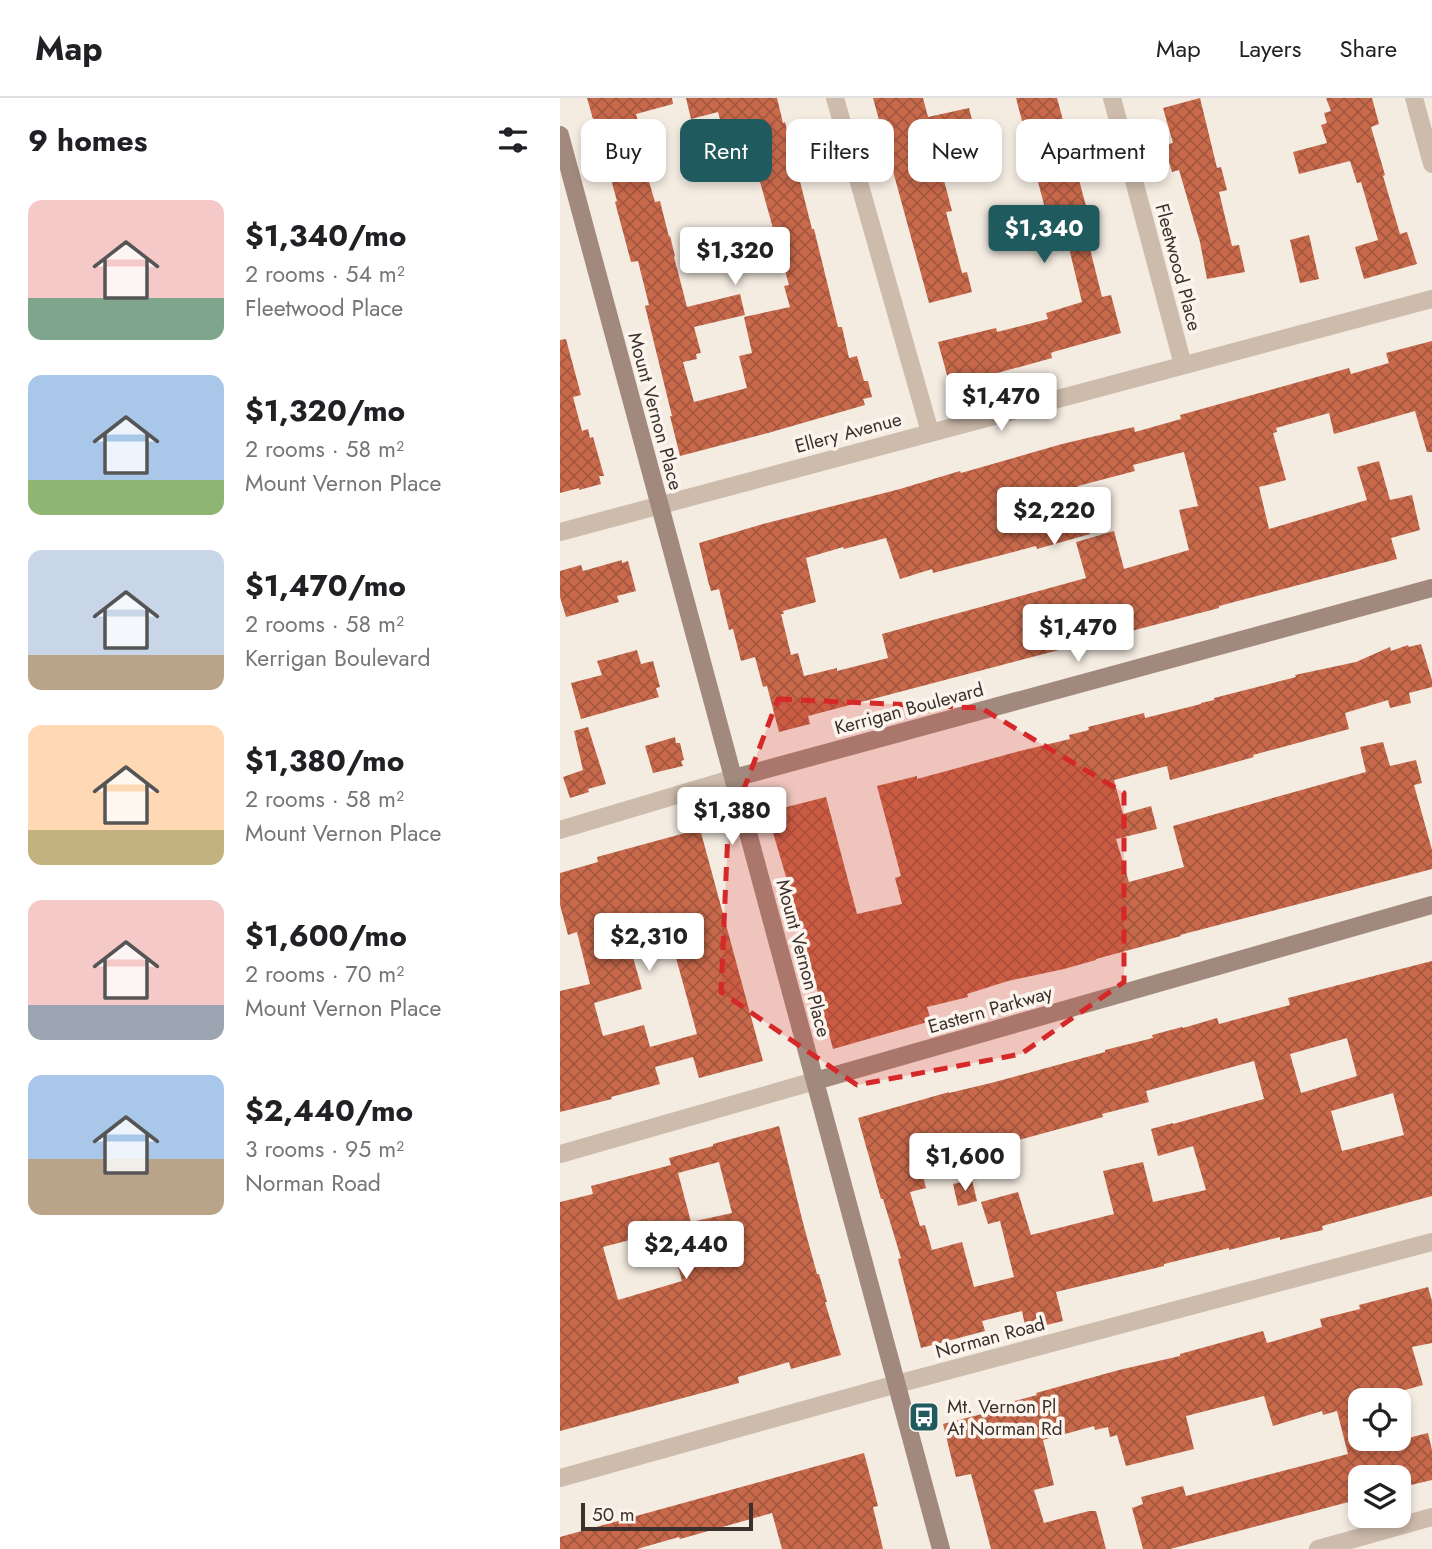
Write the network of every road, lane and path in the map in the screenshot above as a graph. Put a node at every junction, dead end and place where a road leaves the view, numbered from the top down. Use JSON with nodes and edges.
{"nodes":[{"id":1,"x":835,"y":98,"type":"edge"},
{"id":2,"x":1112,"y":98,"type":"edge"},
{"id":3,"x":1413,"y":98,"type":"edge"},
{"id":4,"x":560,"y":135,"type":"edge"},
{"id":5,"x":1432,"y":164,"type":"edge"},
{"id":6,"x":1432,"y":299,"type":"edge"},
{"id":7,"x":1183,"y":365,"type":"junction"},
{"id":8,"x":930,"y":432,"type":"junction"},
{"id":9,"x":660,"y":504,"type":"junction"},
{"id":10,"x":560,"y":532,"type":"edge"},
{"id":11,"x":1432,"y":587,"type":"edge"},
{"id":12,"x":734,"y":778,"type":"junction"},
{"id":13,"x":560,"y":830,"type":"edge"},
{"id":14,"x":1432,"y":905,"type":"edge"},
{"id":15,"x":815,"y":1081,"type":"junction"},
{"id":16,"x":560,"y":1154,"type":"edge"},
{"id":17,"x":1432,"y":1242,"type":"edge"},
{"id":18,"x":897,"y":1384,"type":"junction"},
{"id":19,"x":560,"y":1478,"type":"edge"},
{"id":20,"x":1432,"y":1517,"type":"edge"},
{"id":21,"x":941,"y":1549,"type":"edge"},
{"id":22,"x":1318,"y":1549,"type":"edge"}],
"edges":[{"from":1,"to":8,"type":"street"},
{"from":2,"to":7,"type":"street","name":"Fleetwood Place"},
{"from":3,"to":5,"type":"street"},
{"from":4,"to":9,"type":"street","name":"Mount Vernon Place"},
{"from":6,"to":7,"type":"street","name":"Ellery Avenue"},
{"from":7,"to":8,"type":"street","name":"Ellery Avenue"},
{"from":8,"to":9,"type":"street","name":"Ellery Avenue"},
{"from":9,"to":10,"type":"street","name":"Ellery Avenue"},
{"from":9,"to":12,"type":"street","name":"Mount Vernon Place"},
{"from":11,"to":12,"type":"street","name":"Kerrigan Boulevard"},
{"from":12,"to":13,"type":"street","name":"Kerrigan Boulevard"},
{"from":12,"to":15,"type":"street","name":"Mount Vernon Place"},
{"from":14,"to":15,"type":"street","name":"Eastern Parkway"},
{"from":15,"to":16,"type":"street","name":"Eastern Parkway"},
{"from":15,"to":18,"type":"street","name":"Mount Vernon Place"},
{"from":17,"to":18,"type":"street","name":"Norman Road"},
{"from":18,"to":19,"type":"street","name":"Norman Road"},
{"from":18,"to":21,"type":"street","name":"Mount Vernon Place"},
{"from":20,"to":22,"type":"street"}]}
